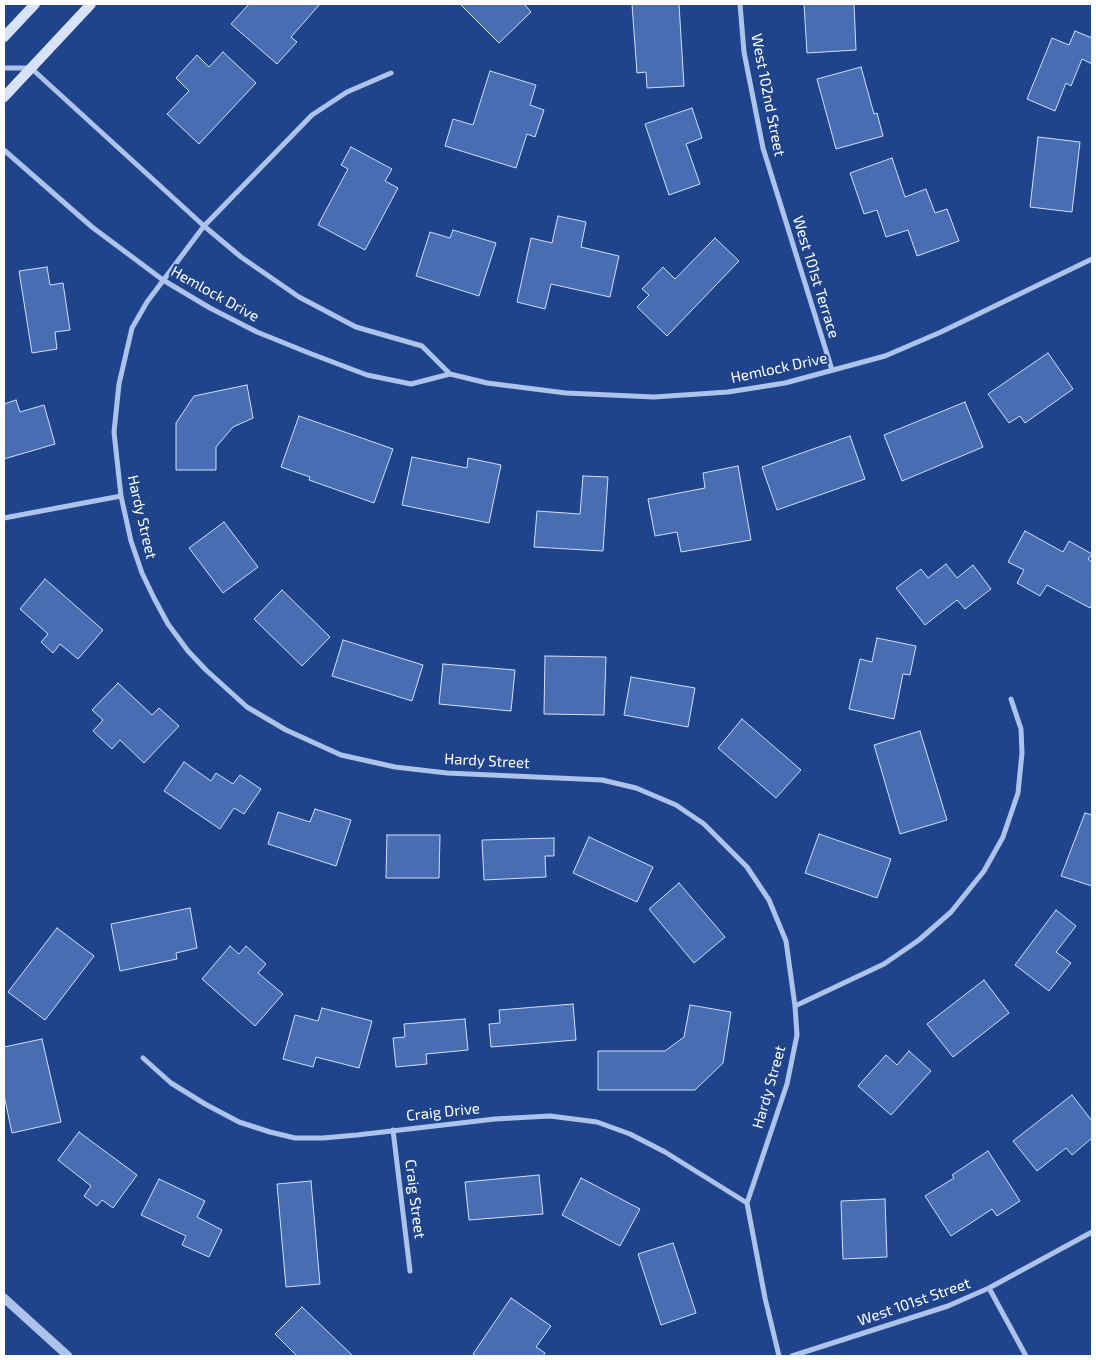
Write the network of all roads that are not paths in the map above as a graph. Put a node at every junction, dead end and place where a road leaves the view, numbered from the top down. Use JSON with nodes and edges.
{"nodes":[{"id":1,"x":35,"y":4,"type":"edge"},
{"id":2,"x":91,"y":4,"type":"edge"},
{"id":3,"x":740,"y":4,"type":"edge"},
{"id":4,"x":4,"y":37,"type":"edge"},
{"id":5,"x":4,"y":68,"type":"edge"},
{"id":6,"x":31,"y":68,"type":"junction"},
{"id":7,"x":391,"y":73,"type":"dead end"},
{"id":8,"x":4,"y":97,"type":"edge"},
{"id":9,"x":4,"y":150,"type":"edge"},
{"id":10,"x":776,"y":191,"type":"joint"},
{"id":11,"x":204,"y":226,"type":"junction"},
{"id":12,"x":1092,"y":259,"type":"edge"},
{"id":13,"x":163,"y":280,"type":"junction"},
{"id":14,"x":832,"y":370,"type":"junction"},
{"id":15,"x":450,"y":374,"type":"junction"},
{"id":16,"x":121,"y":496,"type":"junction"},
{"id":17,"x":4,"y":518,"type":"edge"},
{"id":18,"x":1011,"y":699,"type":"dead end"},
{"id":19,"x":795,"y":1006,"type":"junction"},
{"id":20,"x":143,"y":1058,"type":"dead end"},
{"id":21,"x":394,"y":1130,"type":"junction"},
{"id":22,"x":747,"y":1203,"type":"junction"},
{"id":23,"x":1092,"y":1232,"type":"edge"},
{"id":24,"x":410,"y":1271,"type":"dead end"},
{"id":25,"x":989,"y":1288,"type":"junction"},
{"id":26,"x":4,"y":1298,"type":"edge"},
{"id":27,"x":68,"y":1356,"type":"edge"},
{"id":28,"x":779,"y":1356,"type":"edge"},
{"id":29,"x":792,"y":1356,"type":"edge"},
{"id":30,"x":1026,"y":1356,"type":"edge"}],
"edges":[{"from":1,"to":4,"type":"main road"},
{"from":2,"to":6,"type":"main road"},
{"from":3,"to":10,"type":"street","name":"West 102nd Street"},
{"from":5,"to":6,"type":"street"},
{"from":6,"to":8,"type":"main road"},
{"from":6,"to":11,"type":"street"},
{"from":7,"to":11,"type":"street"},
{"from":9,"to":13,"type":"street","name":"Hemlock Drive"},
{"from":10,"to":14,"type":"street","name":"West 101st Terrace"},
{"from":11,"to":13,"type":"street","name":"Hardy Street"},
{"from":11,"to":15,"type":"street"},
{"from":12,"to":14,"type":"street","name":"Hemlock Drive"},
{"from":13,"to":15,"type":"street","name":"Hemlock Drive"},
{"from":13,"to":16,"type":"street","name":"Hardy Street"},
{"from":14,"to":15,"type":"street","name":"Hemlock Drive"},
{"from":16,"to":17,"type":"street"},
{"from":16,"to":19,"type":"street","name":"Hardy Street"},
{"from":18,"to":19,"type":"street"},
{"from":19,"to":22,"type":"street","name":"Hardy Street"},
{"from":20,"to":21,"type":"street","name":"Craig Drive"},
{"from":21,"to":22,"type":"street","name":"Craig Drive"},
{"from":21,"to":24,"type":"street","name":"Craig Street"},
{"from":22,"to":28,"type":"street","name":"Hardy Street"},
{"from":23,"to":25,"type":"street","name":"West 101st Street"},
{"from":25,"to":29,"type":"street","name":"West 101st Street"},
{"from":25,"to":30,"type":"street"},
{"from":26,"to":27,"type":"street"}]}
